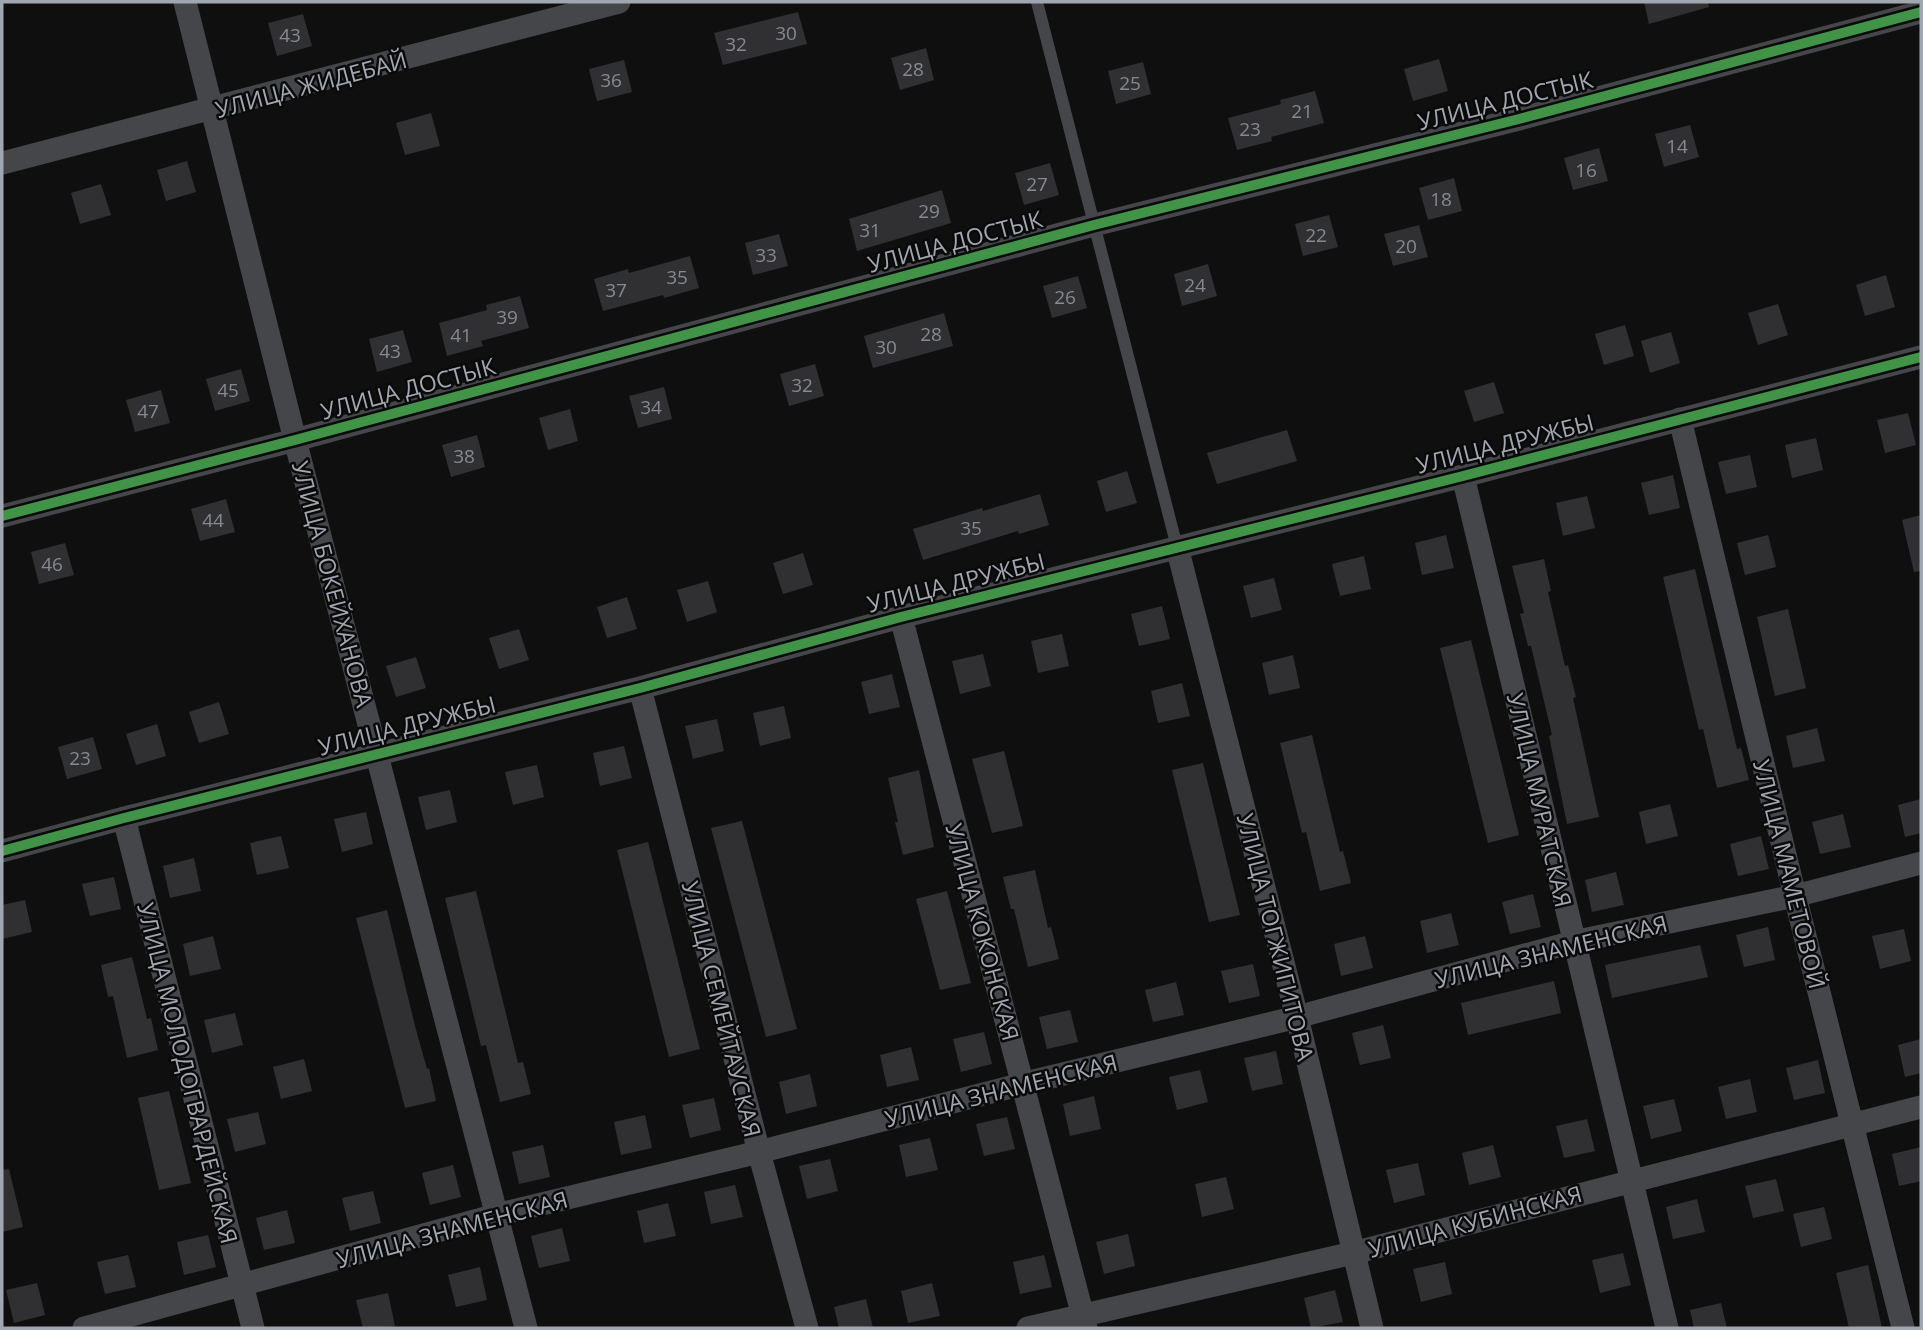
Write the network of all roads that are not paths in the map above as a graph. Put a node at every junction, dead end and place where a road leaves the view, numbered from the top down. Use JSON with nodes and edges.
{"nodes":[{"id":1,"x":185,"y":2,"type":"edge"},
{"id":2,"x":619,"y":2,"type":"edge"},
{"id":3,"x":1037,"y":2,"type":"edge"},
{"id":4,"x":1921,"y":12,"type":"edge"},
{"id":5,"x":213,"y":110,"type":"junction"},
{"id":6,"x":2,"y":163,"type":"edge"},
{"id":7,"x":1094,"y":225,"type":"junction"},
{"id":8,"x":1921,"y":357,"type":"edge"},
{"id":9,"x":1680,"y":419,"type":"junction"},
{"id":10,"x":295,"y":440,"type":"junction"},
{"id":11,"x":1463,"y":476,"type":"junction"},
{"id":12,"x":2,"y":516,"type":"edge"},
{"id":13,"x":1177,"y":547,"type":"junction"},
{"id":14,"x":901,"y":617,"type":"junction"},
{"id":15,"x":640,"y":688,"type":"junction"},
{"id":16,"x":378,"y":754,"type":"junction"},
{"id":17,"x":124,"y":818,"type":"junction"},
{"id":18,"x":2,"y":851,"type":"edge"},
{"id":19,"x":1921,"y":863,"type":"edge"},
{"id":20,"x":1795,"y":896,"type":"junction"},
{"id":21,"x":1573,"y":942,"type":"junction"},
{"id":22,"x":1297,"y":1017,"type":"junction"},
{"id":23,"x":1022,"y":1084,"type":"junction"},
{"id":24,"x":1921,"y":1107,"type":"edge"},
{"id":25,"x":1853,"y":1124,"type":"junction"},
{"id":26,"x":759,"y":1152,"type":"junction"},
{"id":27,"x":1633,"y":1180,"type":"junction"},
{"id":28,"x":496,"y":1215,"type":"junction"},
{"id":29,"x":1353,"y":1253,"type":"junction"},
{"id":30,"x":242,"y":1285,"type":"junction"},
{"id":31,"x":1084,"y":1321,"type":"edge"},
{"id":32,"x":84,"y":1328,"type":"edge"},
{"id":33,"x":253,"y":1328,"type":"edge"},
{"id":34,"x":526,"y":1328,"type":"edge"},
{"id":35,"x":807,"y":1328,"type":"edge"},
{"id":36,"x":1028,"y":1328,"type":"edge"},
{"id":37,"x":1372,"y":1328,"type":"edge"},
{"id":38,"x":1667,"y":1328,"type":"edge"},
{"id":39,"x":1903,"y":1328,"type":"edge"}],
"edges":[{"from":1,"to":5,"type":"street","name":"УЛИЦА БОКЕЙХАНОВА"},
{"from":2,"to":5,"type":"street","name":"УЛИЦА ЖИДЕБАЙ"},
{"from":3,"to":7,"type":"lane"},
{"from":4,"to":7,"type":"street","name":"УЛИЦА ДОСТЫК"},
{"from":5,"to":6,"type":"street","name":"УЛИЦА ЖИДЕБАЙ"},
{"from":5,"to":10,"type":"street","name":"УЛИЦА БОКЕЙХАНОВА"},
{"from":7,"to":10,"type":"street","name":"УЛИЦА ДОСТЫК"},
{"from":7,"to":13,"type":"lane"},
{"from":8,"to":9,"type":"street","name":"УЛИЦА ДРУЖБЫ"},
{"from":9,"to":11,"type":"street","name":"УЛИЦА ДРУЖБЫ"},
{"from":9,"to":20,"type":"street","name":"УЛИЦА МАМЕТОВОЙ"},
{"from":10,"to":12,"type":"street","name":"УЛИЦА ДОСТЫК"},
{"from":10,"to":16,"type":"street","name":"УЛИЦА БОКЕЙХАНОВА"},
{"from":11,"to":13,"type":"street","name":"УЛИЦА ДРУЖБЫ"},
{"from":11,"to":21,"type":"street","name":"УЛИЦА МУРАТСКАЯ"},
{"from":13,"to":14,"type":"street","name":"УЛИЦА ДРУЖБЫ"},
{"from":13,"to":22,"type":"street","name":"УЛИЦА ТОГЖИГИТОВА"},
{"from":14,"to":15,"type":"street","name":"УЛИЦА ДРУЖБЫ"},
{"from":14,"to":23,"type":"street","name":"УЛИЦА КОКОНСКАЯ"},
{"from":15,"to":16,"type":"street","name":"УЛИЦА ДРУЖБЫ"},
{"from":15,"to":26,"type":"street","name":"УЛИЦА СЕМЕЙТАУСКАЯ"},
{"from":16,"to":17,"type":"street","name":"УЛИЦА ДРУЖБЫ"},
{"from":16,"to":28,"type":"street","name":"УЛИЦА БОКЕЙХАНОВА"},
{"from":17,"to":18,"type":"street","name":"УЛИЦА ДРУЖБЫ"},
{"from":17,"to":30,"type":"street","name":"УЛИЦА МОЛОДОГВАРДЕЙСКАЯ"},
{"from":19,"to":20,"type":"street","name":"УЛИЦА ЗНАМЕНСКАЯ"},
{"from":20,"to":21,"type":"street","name":"УЛИЦА ЗНАМЕНСКАЯ"},
{"from":20,"to":25,"type":"street","name":"УЛИЦА МАМЕТОВОЙ"},
{"from":21,"to":22,"type":"street","name":"УЛИЦА ЗНАМЕНСКАЯ"},
{"from":21,"to":27,"type":"street","name":"УЛИЦА МУРАТСКАЯ"},
{"from":22,"to":23,"type":"street","name":"УЛИЦА ЗНАМЕНСКАЯ"},
{"from":22,"to":29,"type":"street","name":"УЛИЦА ТОГЖИГИТОВА"},
{"from":23,"to":26,"type":"street","name":"УЛИЦА ЗНАМЕНСКАЯ"},
{"from":23,"to":31,"type":"street","name":"УЛИЦА КОКОНСКАЯ"},
{"from":24,"to":25,"type":"street","name":"УЛИЦА КУБИНСКАЯ"},
{"from":25,"to":27,"type":"street","name":"УЛИЦА КУБИНСКАЯ"},
{"from":25,"to":39,"type":"street","name":"УЛИЦА МАМЕТОВОЙ"},
{"from":26,"to":28,"type":"street","name":"УЛИЦА ЗНАМЕНСКАЯ"},
{"from":26,"to":35,"type":"street","name":"УЛИЦА СЕМЕЙТАУСКАЯ"},
{"from":27,"to":29,"type":"street","name":"УЛИЦА КУБИНСКАЯ"},
{"from":27,"to":38,"type":"street","name":"УЛИЦА МУРАТСКАЯ"},
{"from":28,"to":30,"type":"street","name":"УЛИЦА ЗНАМЕНСКАЯ"},
{"from":28,"to":34,"type":"street","name":"УЛИЦА БОКЕЙХАНОВА"},
{"from":29,"to":31,"type":"street","name":"УЛИЦА КУБИНСКАЯ"},
{"from":29,"to":37,"type":"street","name":"УЛИЦА ТОГЖИГИТОВА"},
{"from":30,"to":32,"type":"street","name":"УЛИЦА ЗНАМЕНСКАЯ"},
{"from":30,"to":33,"type":"street","name":"УЛИЦА МОЛОДОГВАРДЕЙСКАЯ"},
{"from":31,"to":36,"type":"street","name":"УЛИЦА КУБИНСКАЯ"}]}
